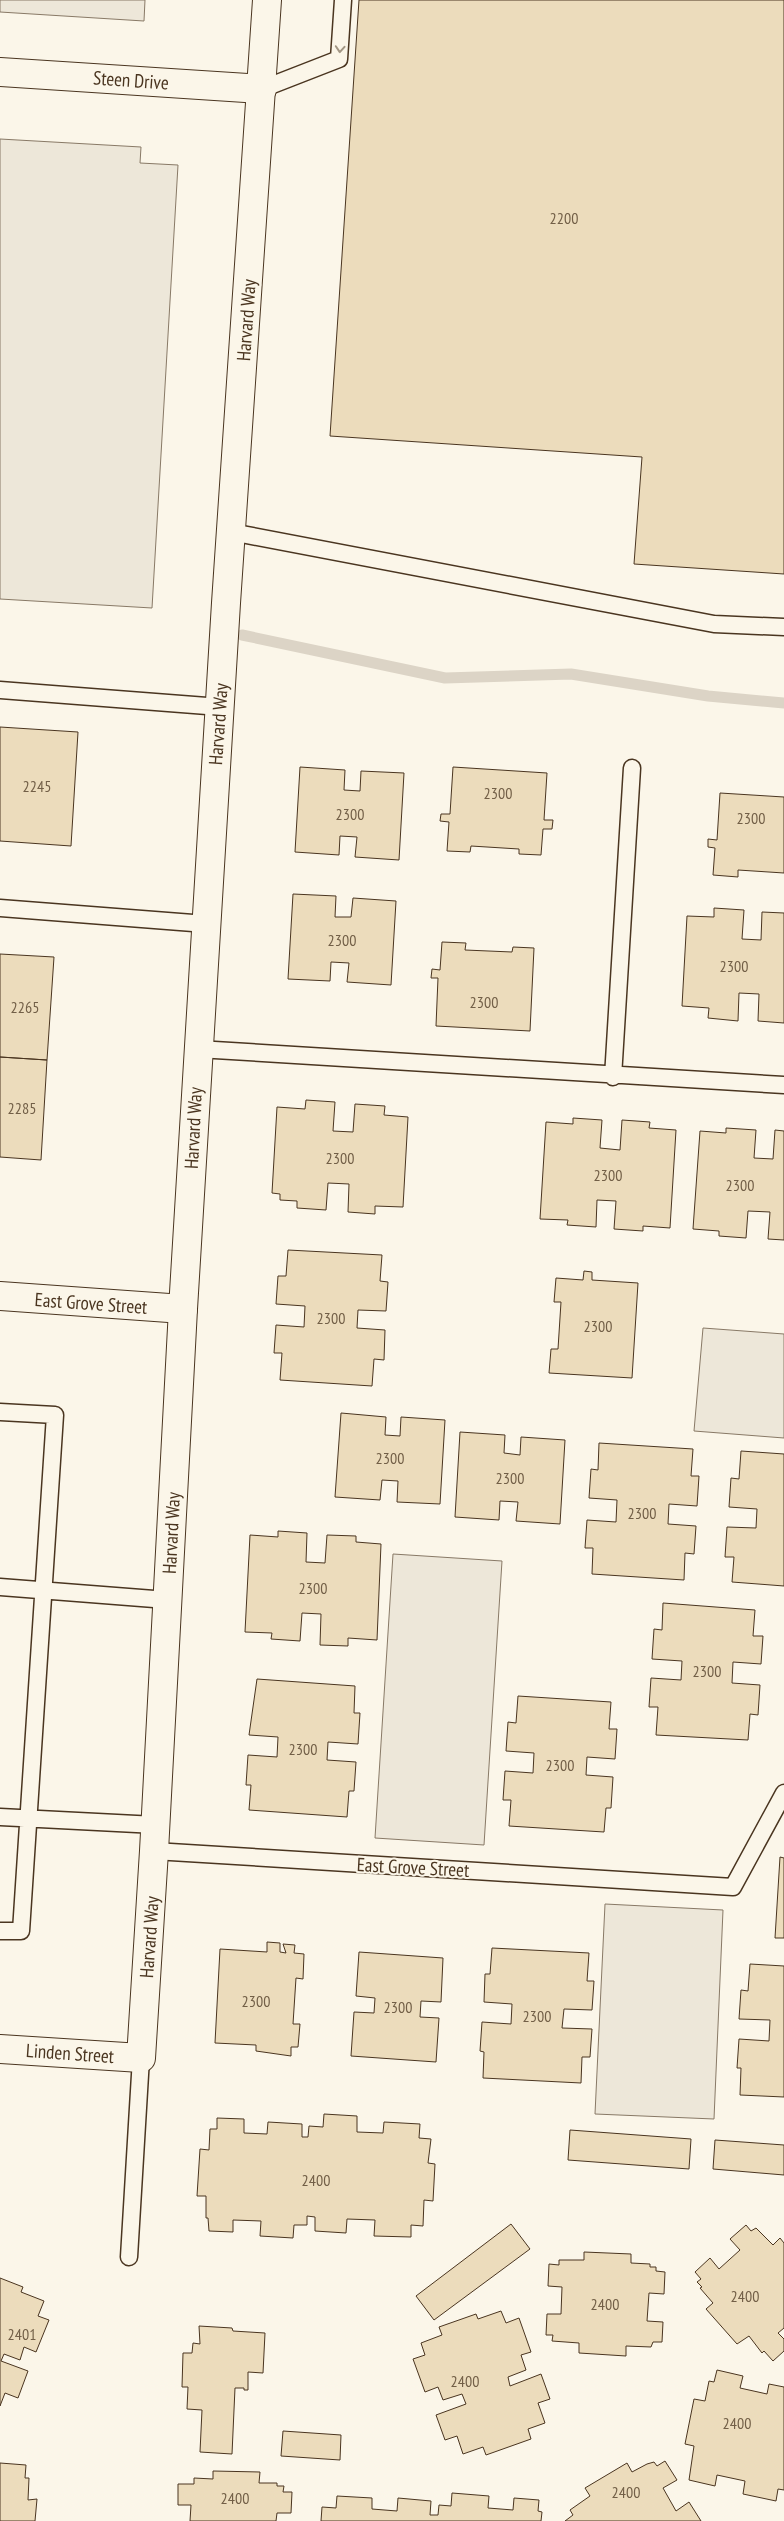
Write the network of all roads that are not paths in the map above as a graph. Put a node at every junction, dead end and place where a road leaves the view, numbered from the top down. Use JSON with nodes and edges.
{"nodes":[{"id":1,"x":267,"y":0,"type":"edge"},
{"id":2,"x":343,"y":0,"type":"edge"},
{"id":3,"x":0,"y":72,"type":"edge"},
{"id":4,"x":262,"y":89,"type":"junction"},
{"id":5,"x":231,"y":532,"type":"junction"},
{"id":6,"x":784,"y":627,"type":"edge"},
{"id":7,"x":0,"y":690,"type":"edge"},
{"id":8,"x":220,"y":707,"type":"junction"},
{"id":9,"x":632,"y":768,"type":"dead end"},
{"id":10,"x":0,"y":908,"type":"edge"},
{"id":11,"x":206,"y":924,"type":"junction"},
{"id":12,"x":198,"y":1049,"type":"junction"},
{"id":13,"x":613,"y":1076,"type":"junction"},
{"id":14,"x":784,"y":1085,"type":"edge"},
{"id":15,"x":0,"y":1296,"type":"edge"},
{"id":16,"x":183,"y":1309,"type":"junction"},
{"id":17,"x":0,"y":1412,"type":"edge"},
{"id":18,"x":0,"y":1587,"type":"edge"},
{"id":19,"x":43,"y":1590,"type":"junction"},
{"id":20,"x":168,"y":1600,"type":"junction"},
{"id":21,"x":784,"y":1793,"type":"edge"},
{"id":22,"x":0,"y":1817,"type":"edge"},
{"id":23,"x":28,"y":1819,"type":"junction"},
{"id":24,"x":155,"y":1838,"type":"junction"},
{"id":25,"x":0,"y":1930,"type":"edge"},
{"id":26,"x":0,"y":2049,"type":"edge"},
{"id":27,"x":141,"y":2058,"type":"junction"},
{"id":28,"x":129,"y":2257,"type":"dead end"}],
"edges":[{"from":1,"to":4,"type":"street","name":"Harvard Way"},
{"from":2,"to":4,"type":"lane","one_way":true},
{"from":3,"to":4,"type":"street","name":"Steen Drive"},
{"from":4,"to":5,"type":"street","name":"Harvard Way"},
{"from":5,"to":6,"type":"lane"},
{"from":5,"to":8,"type":"street","name":"Harvard Way"},
{"from":7,"to":8,"type":"lane"},
{"from":8,"to":11,"type":"street","name":"Harvard Way"},
{"from":9,"to":13,"type":"lane"},
{"from":10,"to":11,"type":"lane"},
{"from":11,"to":12,"type":"street","name":"Harvard Way"},
{"from":12,"to":13,"type":"lane"},
{"from":12,"to":16,"type":"street","name":"Harvard Way"},
{"from":13,"to":14,"type":"lane"},
{"from":15,"to":16,"type":"street","name":"East Grove Street"},
{"from":16,"to":20,"type":"street","name":"Harvard Way"},
{"from":17,"to":19,"type":"lane"},
{"from":18,"to":19,"type":"lane"},
{"from":19,"to":20,"type":"lane"},
{"from":19,"to":23,"type":"lane"},
{"from":20,"to":24,"type":"street","name":"Harvard Way"},
{"from":21,"to":24,"type":"lane","name":"East Grove Street"},
{"from":22,"to":23,"type":"lane","name":"East Grove Street"},
{"from":23,"to":24,"type":"lane","name":"East Grove Street"},
{"from":23,"to":25,"type":"lane"},
{"from":24,"to":27,"type":"street","name":"Harvard Way"},
{"from":26,"to":27,"type":"street","name":"Linden Street"},
{"from":27,"to":28,"type":"lane","name":"Harvard Way"}]}
